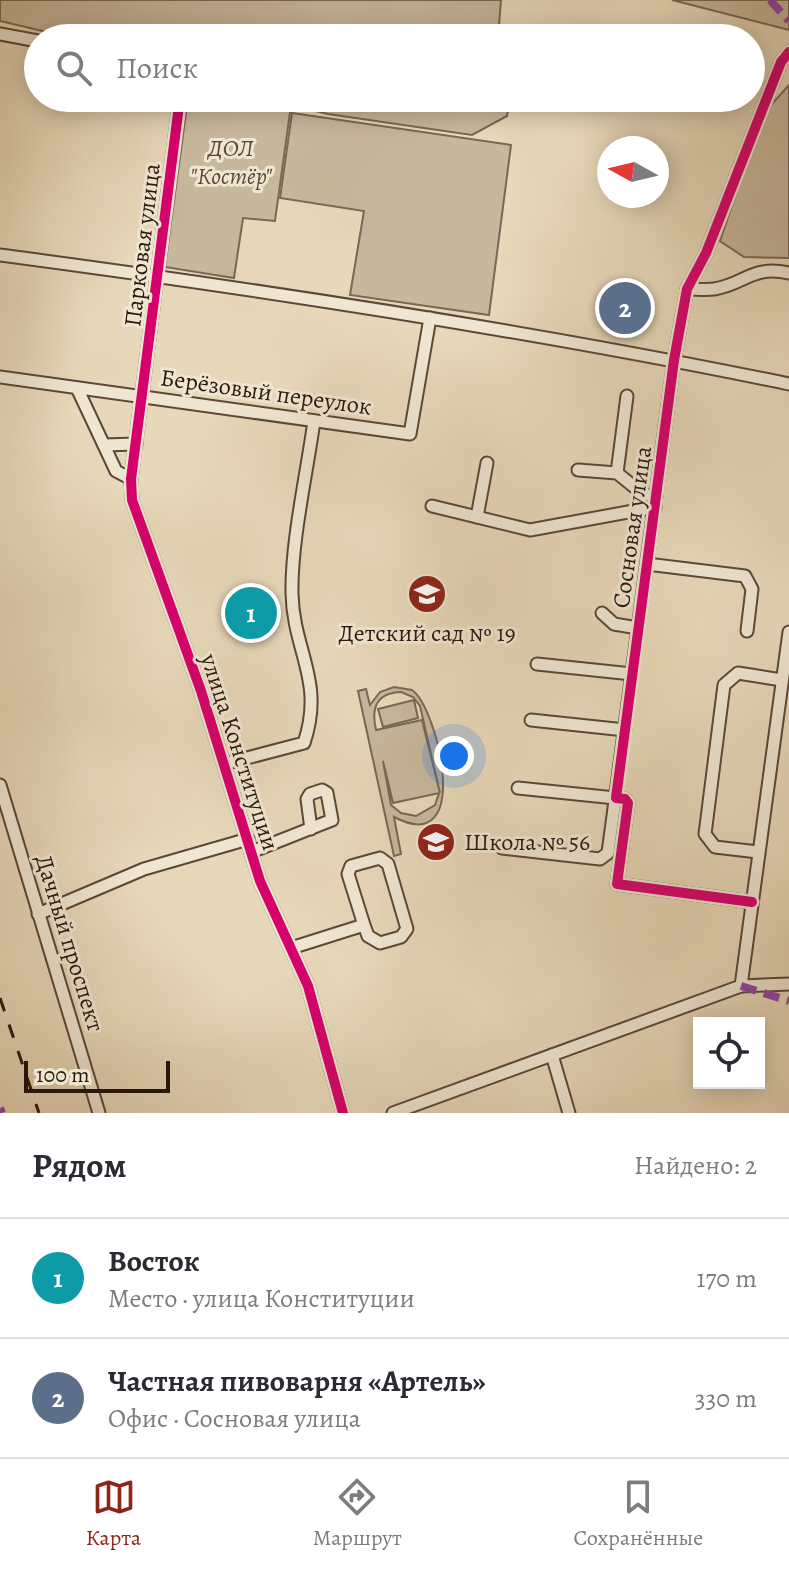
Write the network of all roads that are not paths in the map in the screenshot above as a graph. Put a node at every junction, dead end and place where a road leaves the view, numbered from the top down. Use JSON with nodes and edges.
{"nodes":[{"id":1,"x":0,"y":34,"type":"edge"},
{"id":2,"x":24,"y":38,"type":"edge"},
{"id":3,"x":789,"y":52,"type":"edge"},
{"id":4,"x":765,"y":103,"type":"edge"},
{"id":5,"x":178,"y":112,"type":"edge"},
{"id":6,"x":761,"y":112,"type":"edge"},
{"id":7,"x":0,"y":255,"type":"edge"},
{"id":8,"x":789,"y":273,"type":"edge"},
{"id":9,"x":160,"y":276,"type":"junction"},
{"id":10,"x":687,"y":289,"type":"junction"},
{"id":11,"x":430,"y":318,"type":"junction"},
{"id":12,"x":674,"y":360,"type":"junction"},
{"id":13,"x":0,"y":377,"type":"edge"},
{"id":14,"x":789,"y":384,"type":"edge"},
{"id":15,"x":77,"y":388,"type":"junction"},
{"id":16,"x":627,"y":396,"type":"dead end"},
{"id":17,"x":143,"y":397,"type":"junction"},
{"id":18,"x":314,"y":421,"type":"junction"},
{"id":19,"x":136,"y":444,"type":"junction"},
{"id":20,"x":104,"y":445,"type":"junction"},
{"id":21,"x":487,"y":463,"type":"dead end"},
{"id":22,"x":578,"y":470,"type":"dead end"},
{"id":23,"x":617,"y":473,"type":"junction"},
{"id":24,"x":131,"y":479,"type":"junction"},
{"id":25,"x":655,"y":502,"type":"junction"},
{"id":26,"x":432,"y":506,"type":"dead end"},
{"id":27,"x":477,"y":517,"type":"junction"},
{"id":28,"x":647,"y":564,"type":"junction"},
{"id":29,"x":602,"y":613,"type":"dead end"},
{"id":30,"x":638,"y":628,"type":"junction"},
{"id":31,"x":747,"y":631,"type":"dead end"},
{"id":32,"x":789,"y":632,"type":"edge"},
{"id":33,"x":537,"y":664,"type":"dead end"},
{"id":34,"x":632,"y":674,"type":"junction"},
{"id":35,"x":782,"y":680,"type":"junction"},
{"id":36,"x":531,"y":720,"type":"dead end"},
{"id":37,"x":625,"y":730,"type":"junction"},
{"id":38,"x":224,"y":764,"type":"junction"},
{"id":39,"x":0,"y":785,"type":"edge"},
{"id":40,"x":518,"y":788,"type":"dead end"},
{"id":41,"x":616,"y":798,"type":"junction"},
{"id":42,"x":311,"y":829,"type":"dead end"},
{"id":43,"x":248,"y":839,"type":"junction"},
{"id":44,"x":502,"y":848,"type":"dead end"},
{"id":45,"x":251,"y":852,"type":"junction"},
{"id":46,"x":758,"y":852,"type":"junction"},
{"id":47,"x":752,"y":902,"type":"junction"},
{"id":48,"x":38,"y":914,"type":"junction"},
{"id":49,"x":364,"y":925,"type":"junction"},
{"id":50,"x":291,"y":948,"type":"junction"},
{"id":51,"x":789,"y":984,"type":"edge"},
{"id":52,"x":741,"y":986,"type":"junction"},
{"id":53,"x":552,"y":1055,"type":"junction"},
{"id":54,"x":99,"y":1113,"type":"edge"},
{"id":55,"x":343,"y":1113,"type":"edge"},
{"id":56,"x":393,"y":1113,"type":"edge"},
{"id":57,"x":569,"y":1113,"type":"edge"}],
"edges":[{"from":1,"to":2,"type":"street"},
{"from":3,"to":4,"type":"street","name":"Сосновая улица"},
{"from":5,"to":9,"type":"street","name":"Парковая улица"},
{"from":6,"to":10,"type":"street","name":"Сосновая улица"},
{"from":7,"to":9,"type":"street"},
{"from":8,"to":10,"type":"street"},
{"from":9,"to":11,"type":"street"},
{"from":9,"to":17,"type":"street","name":"Парковая улица"},
{"from":10,"to":12,"type":"street","name":"Сосновая улица"},
{"from":11,"to":12,"type":"street"},
{"from":11,"to":18,"type":"street","name":"Берёзовый переулок"},
{"from":12,"to":14,"type":"street"},
{"from":12,"to":25,"type":"street","name":"Сосновая улица"},
{"from":13,"to":15,"type":"street","name":"Берёзовый переулок"},
{"from":15,"to":17,"type":"street","name":"Берёзовый переулок"},
{"from":15,"to":20,"type":"street"},
{"from":16,"to":23,"type":"street"},
{"from":17,"to":18,"type":"street","name":"Берёзовый переулок"},
{"from":17,"to":19,"type":"street","name":"улица Конституции"},
{"from":18,"to":38,"type":"street"},
{"from":19,"to":20,"type":"street"},
{"from":19,"to":24,"type":"street","name":"улица Конституции"},
{"from":20,"to":24,"type":"street"},
{"from":21,"to":27,"type":"street"},
{"from":22,"to":23,"type":"street"},
{"from":23,"to":25,"type":"street"},
{"from":24,"to":38,"type":"street","name":"улица Конституции"},
{"from":25,"to":27,"type":"street"},
{"from":25,"to":28,"type":"street","name":"Сосновая улица"},
{"from":26,"to":27,"type":"street"},
{"from":28,"to":30,"type":"street","name":"Сосновая улица"},
{"from":28,"to":31,"type":"street"},
{"from":29,"to":30,"type":"street"},
{"from":30,"to":34,"type":"street","name":"Сосновая улица"},
{"from":32,"to":35,"type":"street"},
{"from":33,"to":34,"type":"street"},
{"from":34,"to":37,"type":"street","name":"Сосновая улица"},
{"from":35,"to":46,"type":"street"},
{"from":35,"to":46,"type":"street"},
{"from":36,"to":37,"type":"street"},
{"from":37,"to":41,"type":"street","name":"Сосновая улица"},
{"from":38,"to":43,"type":"street","name":"улица Конституции"},
{"from":39,"to":48,"type":"street","name":"Дачный проспект"},
{"from":40,"to":41,"type":"street"},
{"from":41,"to":44,"type":"street"},
{"from":41,"to":47,"type":"street","name":"Сосновая улица"},
{"from":42,"to":45,"type":"street"},
{"from":43,"to":45,"type":"street","name":"улица Конституции"},
{"from":43,"to":48,"type":"street"},
{"from":45,"to":50,"type":"street","name":"улица Конституции"},
{"from":46,"to":47,"type":"street"},
{"from":47,"to":52,"type":"street"},
{"from":48,"to":54,"type":"street","name":"Дачный проспект"},
{"from":49,"to":49,"type":"street"},
{"from":49,"to":50,"type":"street"},
{"from":50,"to":55,"type":"street","name":"улица Конституции"},
{"from":51,"to":52,"type":"street"},
{"from":52,"to":53,"type":"street"},
{"from":53,"to":56,"type":"street"},
{"from":53,"to":57,"type":"street"}]}
